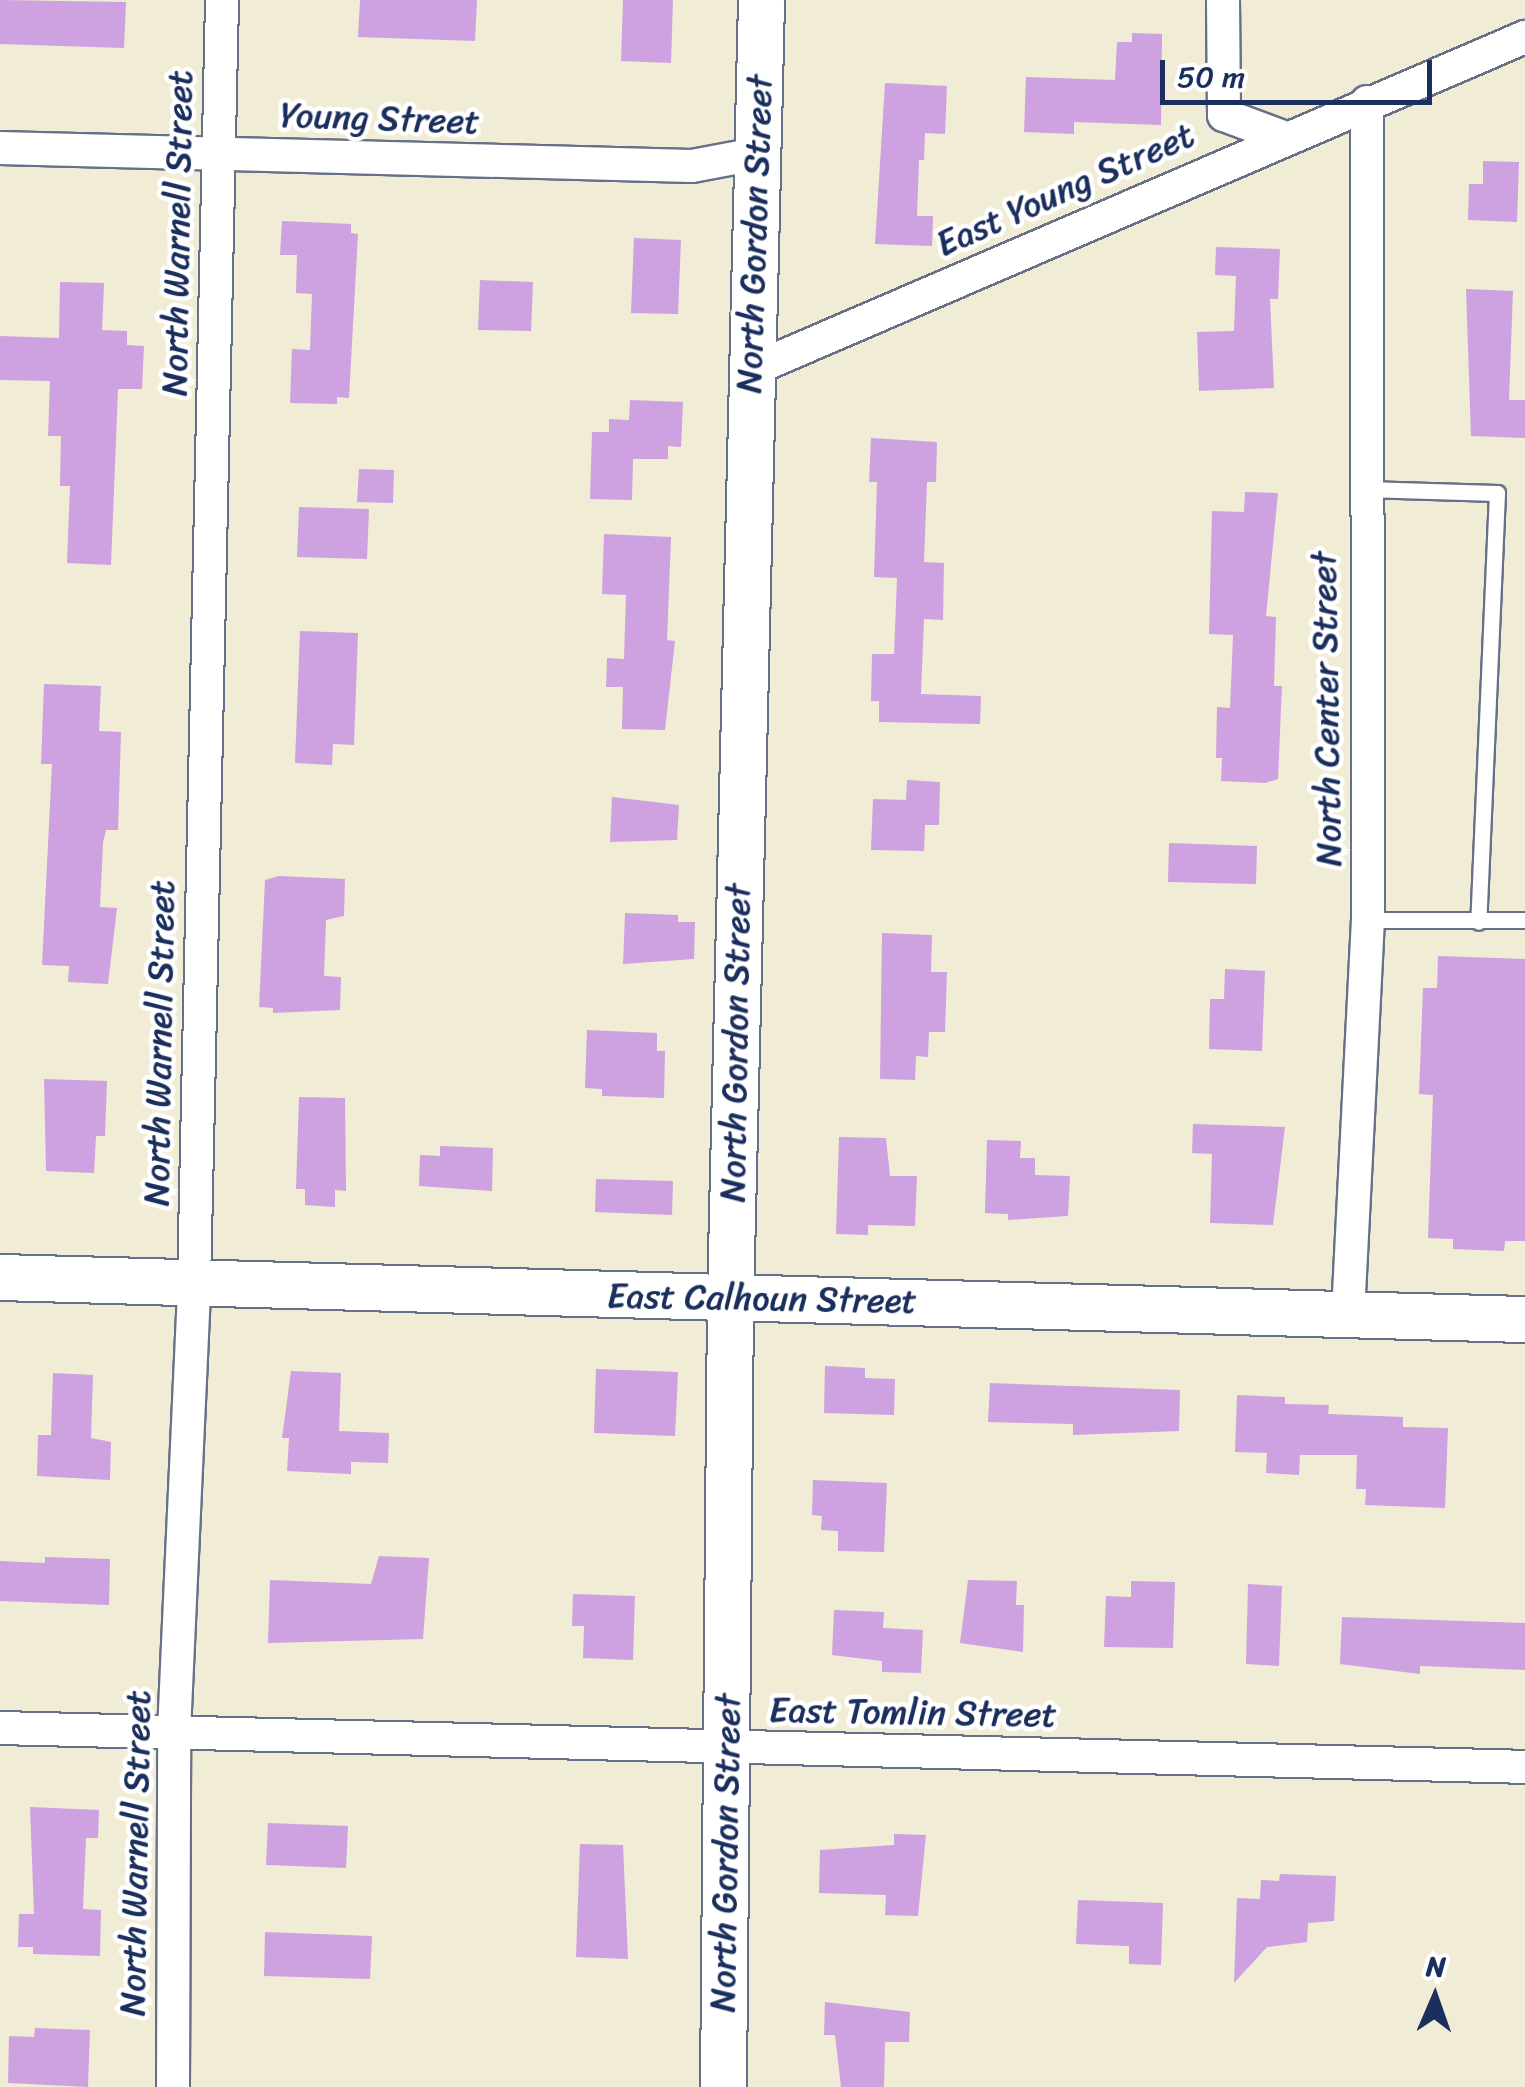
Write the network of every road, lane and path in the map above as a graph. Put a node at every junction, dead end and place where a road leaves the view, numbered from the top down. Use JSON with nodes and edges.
{"nodes":[{"id":1,"x":222,"y":0,"type":"edge"},
{"id":2,"x":762,"y":0,"type":"edge"},
{"id":3,"x":1223,"y":0,"type":"edge"},
{"id":4,"x":1525,"y":37,"type":"edge"},
{"id":5,"x":1367,"y":102,"type":"junction"},
{"id":6,"x":1283,"y":137,"type":"junction"},
{"id":7,"x":0,"y":148,"type":"edge"},
{"id":8,"x":219,"y":153,"type":"junction"},
{"id":9,"x":756,"y":154,"type":"junction"},
{"id":10,"x":749,"y":371,"type":"junction"},
{"id":11,"x":1364,"y":489,"type":"junction"},
{"id":12,"x":1368,"y":920,"type":"junction"},
{"id":13,"x":1525,"y":920,"type":"edge"},
{"id":14,"x":1478,"y":922,"type":"junction"},
{"id":15,"x":0,"y":1276,"type":"edge"},
{"id":16,"x":194,"y":1284,"type":"junction"},
{"id":17,"x":730,"y":1298,"type":"junction"},
{"id":18,"x":1348,"y":1314,"type":"junction"},
{"id":19,"x":1525,"y":1319,"type":"edge"},
{"id":20,"x":0,"y":1728,"type":"edge"},
{"id":21,"x":174,"y":1732,"type":"junction"},
{"id":22,"x":726,"y":1747,"type":"junction"},
{"id":23,"x":1525,"y":1767,"type":"edge"},
{"id":24,"x":173,"y":2087,"type":"edge"},
{"id":25,"x":722,"y":2087,"type":"edge"}],
"edges":[{"from":1,"to":8,"type":"street","name":"North Warnell Street"},
{"from":2,"to":9,"type":"street","name":"North Gordon Street"},
{"from":3,"to":6,"type":"street"},
{"from":4,"to":5,"type":"street","name":"East Young Street"},
{"from":5,"to":6,"type":"street","name":"East Young Street"},
{"from":5,"to":11,"type":"street","name":"North Center Street"},
{"from":6,"to":10,"type":"street","name":"East Young Street"},
{"from":7,"to":8,"type":"street","name":"Young Street"},
{"from":8,"to":9,"type":"street","name":"Young Street"},
{"from":8,"to":16,"type":"street","name":"North Warnell Street"},
{"from":9,"to":10,"type":"street","name":"North Gordon Street"},
{"from":10,"to":17,"type":"street","name":"North Gordon Street"},
{"from":11,"to":12,"type":"street","name":"North Center Street"},
{"from":11,"to":14,"type":"lane"},
{"from":12,"to":14,"type":"lane"},
{"from":12,"to":18,"type":"street","name":"North Center Street"},
{"from":13,"to":14,"type":"lane"},
{"from":15,"to":16,"type":"street","name":"East Calhoun Street"},
{"from":16,"to":17,"type":"street","name":"East Calhoun Street"},
{"from":16,"to":21,"type":"street","name":"North Warnell Street"},
{"from":17,"to":18,"type":"street","name":"East Calhoun Street"},
{"from":17,"to":22,"type":"street","name":"North Gordon Street"},
{"from":18,"to":19,"type":"street","name":"East Calhoun Street"},
{"from":20,"to":21,"type":"street","name":"East Tomlin Street"},
{"from":21,"to":22,"type":"street","name":"East Tomlin Street"},
{"from":21,"to":24,"type":"street","name":"North Warnell Street"},
{"from":22,"to":23,"type":"street","name":"East Tomlin Street"},
{"from":22,"to":25,"type":"street","name":"North Gordon Street"}]}
